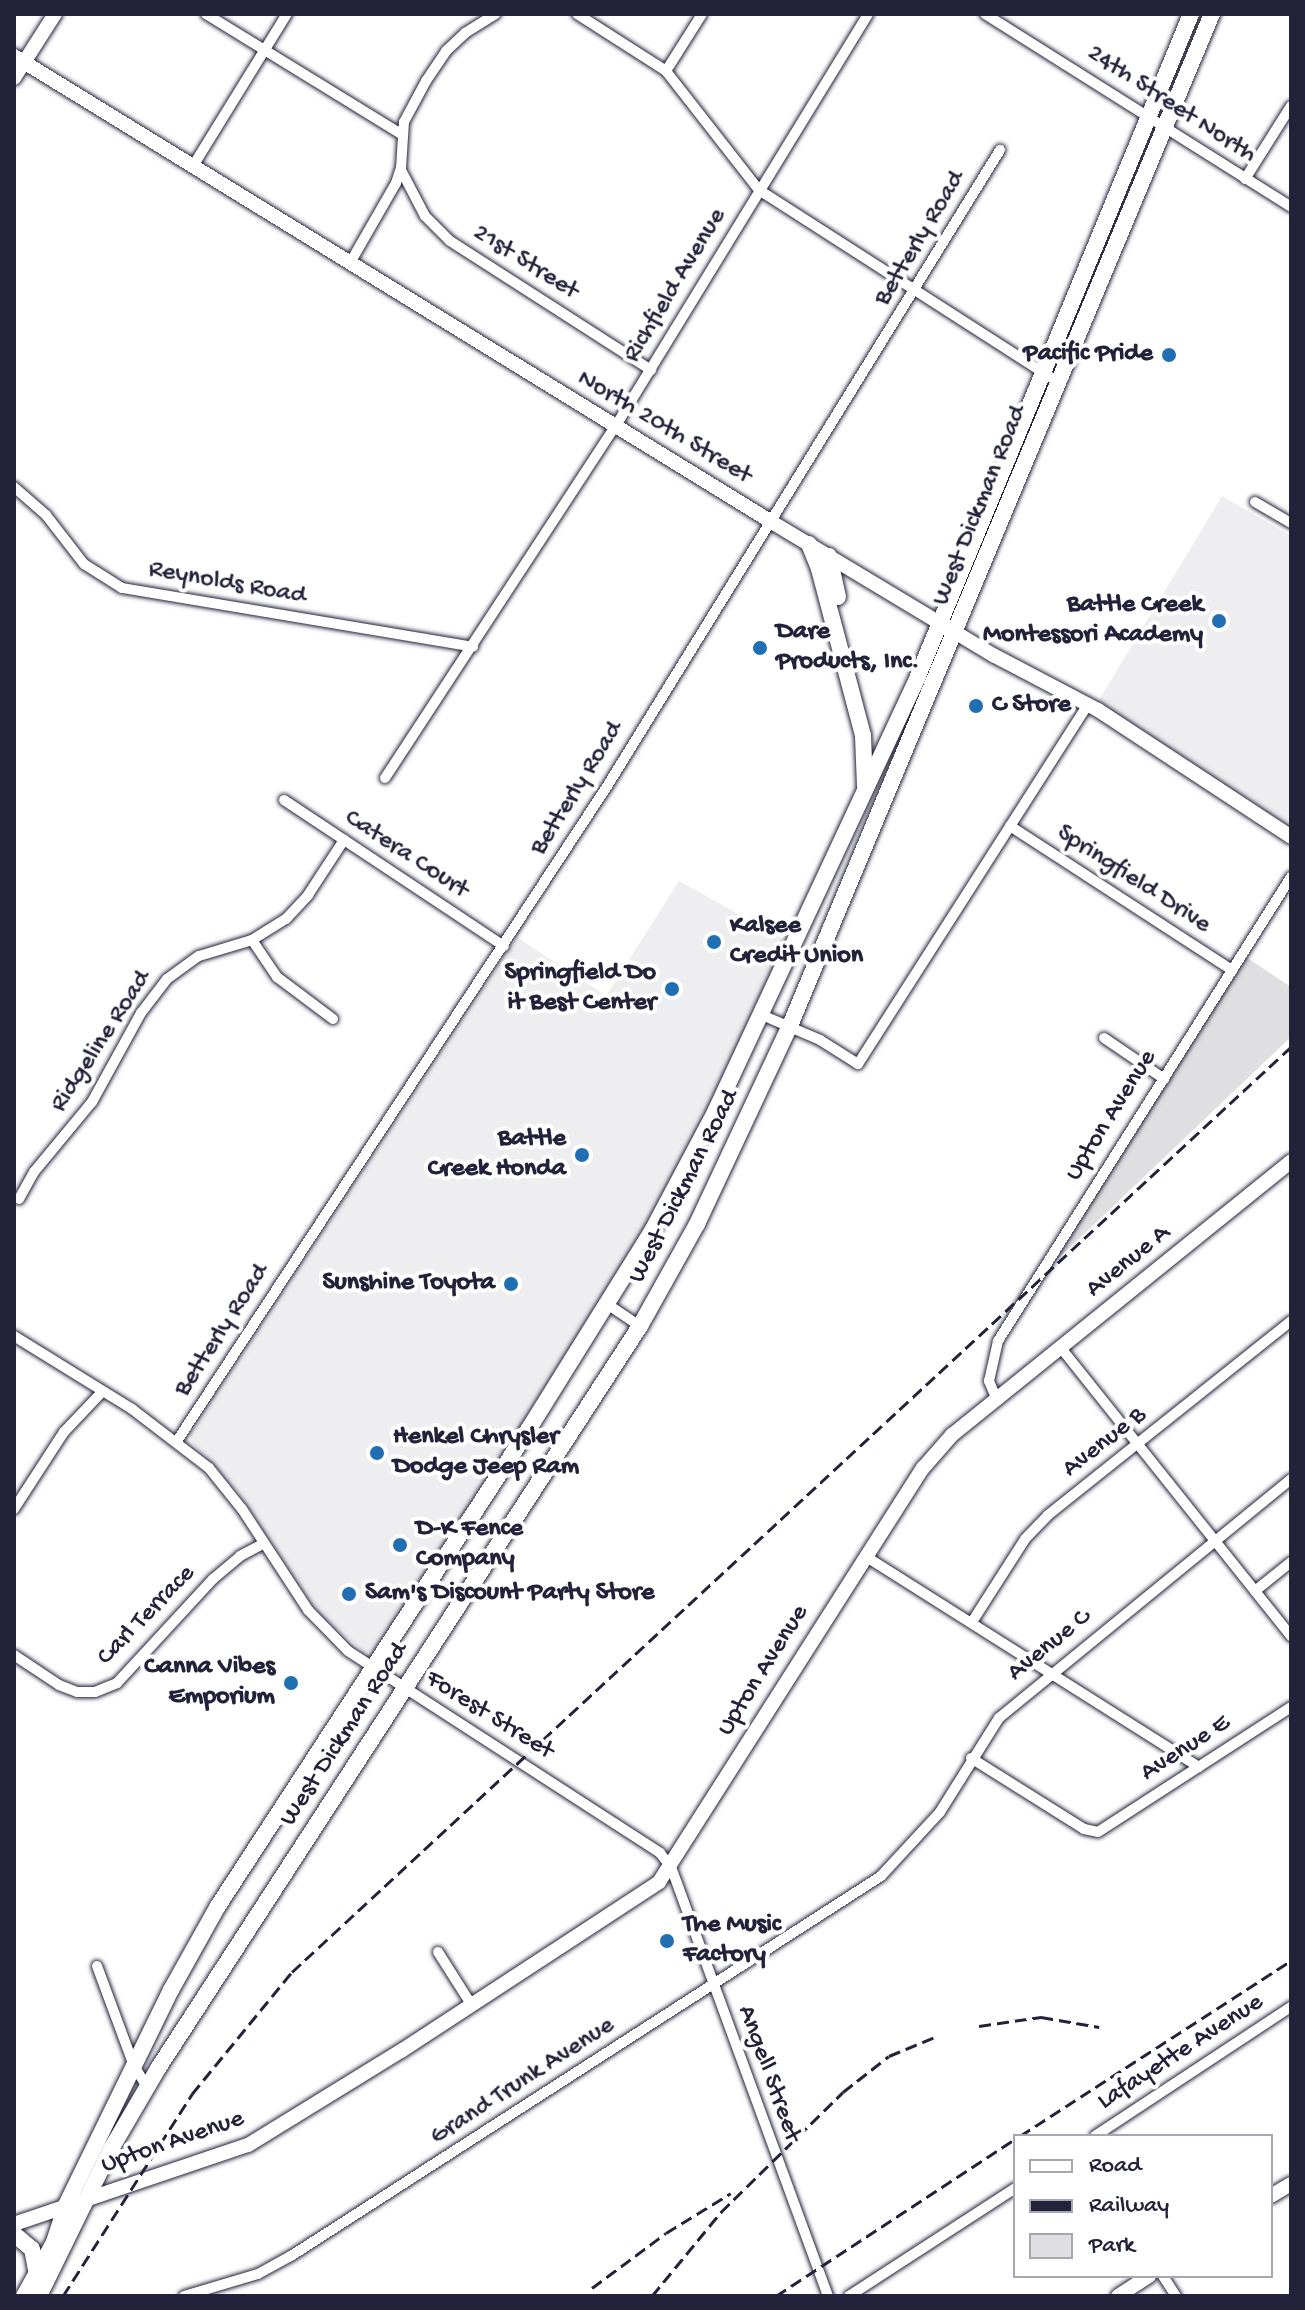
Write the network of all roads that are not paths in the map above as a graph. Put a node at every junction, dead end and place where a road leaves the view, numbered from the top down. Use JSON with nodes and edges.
{"nodes":[{"id":1,"x":55,"y":14,"type":"edge"},
{"id":2,"x":206,"y":14,"type":"edge"},
{"id":3,"x":287,"y":14,"type":"edge"},
{"id":4,"x":470,"y":14,"type":"edge"},
{"id":5,"x":495,"y":14,"type":"edge"},
{"id":6,"x":577,"y":14,"type":"edge"},
{"id":7,"x":702,"y":14,"type":"edge"},
{"id":8,"x":868,"y":14,"type":"edge"},
{"id":9,"x":985,"y":14,"type":"edge"},
{"id":10,"x":1191,"y":14,"type":"edge"},
{"id":11,"x":1212,"y":14,"type":"edge"},
{"id":12,"x":483,"y":20,"type":"junction"},
{"id":13,"x":265,"y":51,"type":"junction"},
{"id":14,"x":19,"y":59,"type":"edge"},
{"id":15,"x":666,"y":71,"type":"junction"},
{"id":16,"x":14,"y":78,"type":"edge"},
{"id":17,"x":1291,"y":106,"type":"edge"},
{"id":18,"x":1156,"y":121,"type":"junction"},
{"id":19,"x":403,"y":135,"type":"junction"},
{"id":20,"x":1000,"y":150,"type":"dead end"},
{"id":21,"x":193,"y":166,"type":"junction"},
{"id":22,"x":401,"y":170,"type":"junction"},
{"id":23,"x":1245,"y":179,"type":"junction"},
{"id":24,"x":759,"y":190,"type":"junction"},
{"id":25,"x":1291,"y":207,"type":"edge"},
{"id":26,"x":350,"y":263,"type":"junction"},
{"id":27,"x":915,"y":292,"type":"junction"},
{"id":28,"x":651,"y":370,"type":"junction"},
{"id":29,"x":1042,"y":372,"type":"junction"},
{"id":30,"x":1058,"y":382,"type":"junction"},
{"id":31,"x":615,"y":427,"type":"junction"},
{"id":32,"x":14,"y":487,"type":"edge"},
{"id":33,"x":1255,"y":502,"type":"dead end"},
{"id":34,"x":770,"y":521,"type":"junction"},
{"id":35,"x":1291,"y":523,"type":"edge"},
{"id":36,"x":809,"y":544,"type":"junction"},
{"id":37,"x":829,"y":556,"type":"junction"},
{"id":38,"x":939,"y":623,"type":"junction"},
{"id":39,"x":955,"y":632,"type":"junction"},
{"id":40,"x":473,"y":647,"type":"junction"},
{"id":41,"x":1088,"y":704,"type":"junction"},
{"id":42,"x":880,"y":763,"type":"junction"},
{"id":43,"x":385,"y":778,"type":"dead end"},
{"id":44,"x":864,"y":795,"type":"junction"},
{"id":45,"x":887,"y":795,"type":"junction"},
{"id":46,"x":284,"y":800,"type":"dead end"},
{"id":47,"x":1010,"y":826,"type":"junction"},
{"id":48,"x":1291,"y":837,"type":"edge"},
{"id":49,"x":344,"y":840,"type":"junction"},
{"id":50,"x":1291,"y":877,"type":"edge"},
{"id":51,"x":252,"y":940,"type":"junction"},
{"id":52,"x":504,"y":946,"type":"junction"},
{"id":53,"x":1232,"y":970,"type":"junction"},
{"id":54,"x":762,"y":1015,"type":"junction"},
{"id":55,"x":333,"y":1019,"type":"dead end"},
{"id":56,"x":789,"y":1028,"type":"junction"},
{"id":57,"x":1104,"y":1038,"type":"dead end"},
{"id":58,"x":1164,"y":1079,"type":"junction"},
{"id":59,"x":1291,"y":1161,"type":"edge"},
{"id":60,"x":19,"y":1199,"type":"dead end"},
{"id":61,"x":607,"y":1304,"type":"junction"},
{"id":62,"x":1291,"y":1321,"type":"edge"},
{"id":63,"x":640,"y":1326,"type":"junction"},
{"id":64,"x":14,"y":1336,"type":"edge"},
{"id":65,"x":1061,"y":1348,"type":"junction"},
{"id":66,"x":102,"y":1392,"type":"junction"},
{"id":67,"x":997,"y":1400,"type":"junction"},
{"id":68,"x":177,"y":1441,"type":"junction"},
{"id":69,"x":1138,"y":1445,"type":"junction"},
{"id":70,"x":1291,"y":1479,"type":"edge"},
{"id":71,"x":14,"y":1509,"type":"edge"},
{"id":72,"x":1217,"y":1540,"type":"junction"},
{"id":73,"x":264,"y":1543,"type":"junction"},
{"id":74,"x":865,"y":1556,"type":"junction"},
{"id":75,"x":1291,"y":1562,"type":"edge"},
{"id":76,"x":1255,"y":1591,"type":"junction"},
{"id":77,"x":972,"y":1622,"type":"junction"},
{"id":78,"x":1291,"y":1636,"type":"edge"},
{"id":79,"x":14,"y":1655,"type":"edge"},
{"id":80,"x":374,"y":1668,"type":"junction"},
{"id":81,"x":1052,"y":1672,"type":"junction"},
{"id":82,"x":404,"y":1688,"type":"junction"},
{"id":83,"x":1291,"y":1707,"type":"edge"},
{"id":84,"x":971,"y":1758,"type":"junction"},
{"id":85,"x":1199,"y":1767,"type":"junction"},
{"id":86,"x":671,"y":1867,"type":"junction"},
{"id":87,"x":874,"y":1881,"type":"joint"},
{"id":88,"x":438,"y":1952,"type":"dead end"},
{"id":89,"x":97,"y":1966,"type":"dead end"},
{"id":90,"x":712,"y":1986,"type":"junction"},
{"id":91,"x":471,"y":2004,"type":"junction"},
{"id":92,"x":1291,"y":2007,"type":"edge"},
{"id":93,"x":134,"y":2066,"type":"junction"},
{"id":94,"x":147,"y":2087,"type":"junction"},
{"id":95,"x":1098,"y":2134,"type":"edge"},
{"id":96,"x":1291,"y":2184,"type":"edge"},
{"id":97,"x":1013,"y":2189,"type":"edge"},
{"id":98,"x":1273,"y":2195,"type":"edge"},
{"id":99,"x":87,"y":2198,"type":"junction"},
{"id":100,"x":66,"y":2205,"type":"junction"},
{"id":101,"x":14,"y":2224,"type":"edge"},
{"id":102,"x":14,"y":2234,"type":"edge"},
{"id":103,"x":37,"y":2274,"type":"junction"},
{"id":104,"x":1146,"y":2278,"type":"edge"},
{"id":105,"x":1164,"y":2278,"type":"edge"},
{"id":106,"x":24,"y":2296,"type":"edge"},
{"id":107,"x":39,"y":2296,"type":"edge"},
{"id":108,"x":184,"y":2296,"type":"edge"},
{"id":109,"x":828,"y":2296,"type":"edge"},
{"id":110,"x":849,"y":2296,"type":"edge"},
{"id":111,"x":1118,"y":2296,"type":"edge"},
{"id":112,"x":1176,"y":2296,"type":"edge"}],
"edges":[{"from":1,"to":14,"type":"street"},
{"from":2,"to":13,"type":"street"},
{"from":3,"to":13,"type":"street"},
{"from":4,"to":12,"type":"street"},
{"from":5,"to":12,"type":"street"},
{"from":6,"to":15,"type":"street"},
{"from":7,"to":15,"type":"street"},
{"from":8,"to":24,"type":"street","name":"Richfield Avenue"},
{"from":9,"to":18,"type":"street","name":"24th Street North"},
{"from":10,"to":18,"type":"main road","name":"West Dickman Road"},
{"from":11,"to":18,"type":"main road","name":"West Dickman Road"},
{"from":12,"to":19,"type":"street"},
{"from":13,"to":19,"type":"street"},
{"from":13,"to":21,"type":"street"},
{"from":14,"to":16,"type":"street"},
{"from":14,"to":21,"type":"street","name":"North 20th Street"},
{"from":15,"to":24,"type":"street"},
{"from":17,"to":23,"type":"street"},
{"from":18,"to":23,"type":"street","name":"24th Street North"},
{"from":18,"to":29,"type":"main road","name":"West Dickman Road"},
{"from":18,"to":30,"type":"main road","name":"West Dickman Road"},
{"from":19,"to":22,"type":"street"},
{"from":20,"to":27,"type":"street","name":"Betterly Road"},
{"from":21,"to":26,"type":"street","name":"North 20th Street"},
{"from":22,"to":26,"type":"street"},
{"from":22,"to":28,"type":"street","name":"21st Street"},
{"from":23,"to":25,"type":"street","name":"24th Street North"},
{"from":24,"to":27,"type":"street"},
{"from":24,"to":28,"type":"street","name":"Richfield Avenue"},
{"from":26,"to":31,"type":"street","name":"North 20th Street"},
{"from":27,"to":29,"type":"street"},
{"from":27,"to":34,"type":"street","name":"Betterly Road"},
{"from":28,"to":31,"type":"street","name":"Richfield Avenue"},
{"from":29,"to":30,"type":"street"},
{"from":29,"to":38,"type":"main road","name":"West Dickman Road"},
{"from":30,"to":39,"type":"main road","name":"West Dickman Road"},
{"from":31,"to":34,"type":"street","name":"North 20th Street"},
{"from":31,"to":40,"type":"street","name":"Richfield Avenue"},
{"from":32,"to":40,"type":"street","name":"Reynolds Road"},
{"from":33,"to":35,"type":"street"},
{"from":34,"to":36,"type":"street","name":"North 20th Street"},
{"from":34,"to":52,"type":"street","name":"Betterly Road"},
{"from":36,"to":37,"type":"street","name":"North 20th Street"},
{"from":36,"to":44,"type":"main road"},
{"from":37,"to":38,"type":"street","name":"North 20th Street"},
{"from":37,"to":42,"type":"main road"},
{"from":38,"to":39,"type":"street","name":"North 20th Street"},
{"from":38,"to":42,"type":"main road","name":"West Dickman Road"},
{"from":39,"to":41,"type":"street","name":"North 20th Street"},
{"from":39,"to":45,"type":"main road","name":"West Dickman Road"},
{"from":40,"to":43,"type":"street","name":"Richfield Avenue"},
{"from":41,"to":47,"type":"street"},
{"from":41,"to":48,"type":"street","name":"North 20th Street"},
{"from":42,"to":44,"type":"main road","name":"West Dickman Road"},
{"from":42,"to":45,"type":"main road"},
{"from":44,"to":54,"type":"main road","name":"West Dickman Road"},
{"from":45,"to":56,"type":"main road","name":"West Dickman Road"},
{"from":46,"to":49,"type":"street","name":"Catera Court"},
{"from":47,"to":53,"type":"street","name":"Springfield Drive"},
{"from":47,"to":56,"type":"street"},
{"from":49,"to":51,"type":"street","name":"Ridgeline Road"},
{"from":49,"to":52,"type":"street","name":"Catera Court"},
{"from":50,"to":53,"type":"street","name":"Upton Avenue"},
{"from":51,"to":55,"type":"street"},
{"from":51,"to":60,"type":"street","name":"Ridgeline Road"},
{"from":52,"to":68,"type":"street","name":"Betterly Road"},
{"from":53,"to":58,"type":"street","name":"Upton Avenue"},
{"from":54,"to":56,"type":"street"},
{"from":54,"to":61,"type":"main road","name":"West Dickman Road"},
{"from":56,"to":63,"type":"main road","name":"West Dickman Road"},
{"from":57,"to":58,"type":"street"},
{"from":58,"to":67,"type":"street","name":"Upton Avenue"},
{"from":59,"to":65,"type":"street","name":"Avenue A"},
{"from":61,"to":63,"type":"street"},
{"from":61,"to":80,"type":"main road","name":"West Dickman Road"},
{"from":62,"to":69,"type":"street","name":"Avenue B"},
{"from":63,"to":82,"type":"main road","name":"West Dickman Road"},
{"from":64,"to":66,"type":"street","name":"Forest Street"},
{"from":65,"to":67,"type":"street","name":"Avenue A"},
{"from":65,"to":69,"type":"street"},
{"from":66,"to":68,"type":"street","name":"Forest Street"},
{"from":66,"to":71,"type":"street"},
{"from":67,"to":74,"type":"street","name":"Upton Avenue"},
{"from":68,"to":73,"type":"street","name":"Forest Street"},
{"from":69,"to":72,"type":"street"},
{"from":69,"to":77,"type":"street","name":"Avenue B"},
{"from":70,"to":72,"type":"street","name":"Avenue C"},
{"from":72,"to":76,"type":"street"},
{"from":72,"to":81,"type":"street","name":"Avenue C"},
{"from":73,"to":79,"type":"street","name":"Carl Terrace"},
{"from":73,"to":80,"type":"street","name":"Forest Street"},
{"from":74,"to":77,"type":"street"},
{"from":74,"to":86,"type":"street","name":"Upton Avenue"},
{"from":75,"to":76,"type":"street"},
{"from":76,"to":78,"type":"street"},
{"from":77,"to":81,"type":"street"},
{"from":80,"to":82,"type":"street","name":"Forest Street"},
{"from":80,"to":93,"type":"main road","name":"West Dickman Road"},
{"from":81,"to":84,"type":"street","name":"Avenue C"},
{"from":81,"to":85,"type":"street"},
{"from":82,"to":86,"type":"street","name":"Forest Street"},
{"from":82,"to":94,"type":"main road","name":"West Dickman Road"},
{"from":83,"to":85,"type":"street","name":"Avenue E"},
{"from":84,"to":85,"type":"street","name":"Avenue E"},
{"from":84,"to":87,"type":"street","name":"Avenue C"},
{"from":86,"to":90,"type":"street","name":"Angell Street"},
{"from":86,"to":91,"type":"street","name":"Upton Avenue"},
{"from":87,"to":90,"type":"street","name":"Grand Trunk Avenue"},
{"from":88,"to":91,"type":"street"},
{"from":89,"to":93,"type":"street"},
{"from":90,"to":108,"type":"street","name":"Grand Trunk Avenue"},
{"from":90,"to":109,"type":"street","name":"Angell Street"},
{"from":91,"to":99,"type":"street","name":"Upton Avenue"},
{"from":92,"to":95,"type":"street","name":"Lafayette Avenue"},
{"from":93,"to":94,"type":"street"},
{"from":93,"to":100,"type":"main road","name":"West Dickman Road"},
{"from":94,"to":99,"type":"main road","name":"West Dickman Road"},
{"from":96,"to":98,"type":"street"},
{"from":97,"to":110,"type":"street"},
{"from":99,"to":100,"type":"street","name":"Upton Avenue"},
{"from":99,"to":107,"type":"main road","name":"West Dickman Road"},
{"from":100,"to":101,"type":"street","name":"Upton Avenue"},
{"from":100,"to":103,"type":"main road","name":"West Dickman Road"},
{"from":102,"to":103,"type":"main road"},
{"from":103,"to":106,"type":"main road","name":"West Dickman Road"},
{"from":104,"to":111,"type":"street"},
{"from":105,"to":112,"type":"street"}]}
